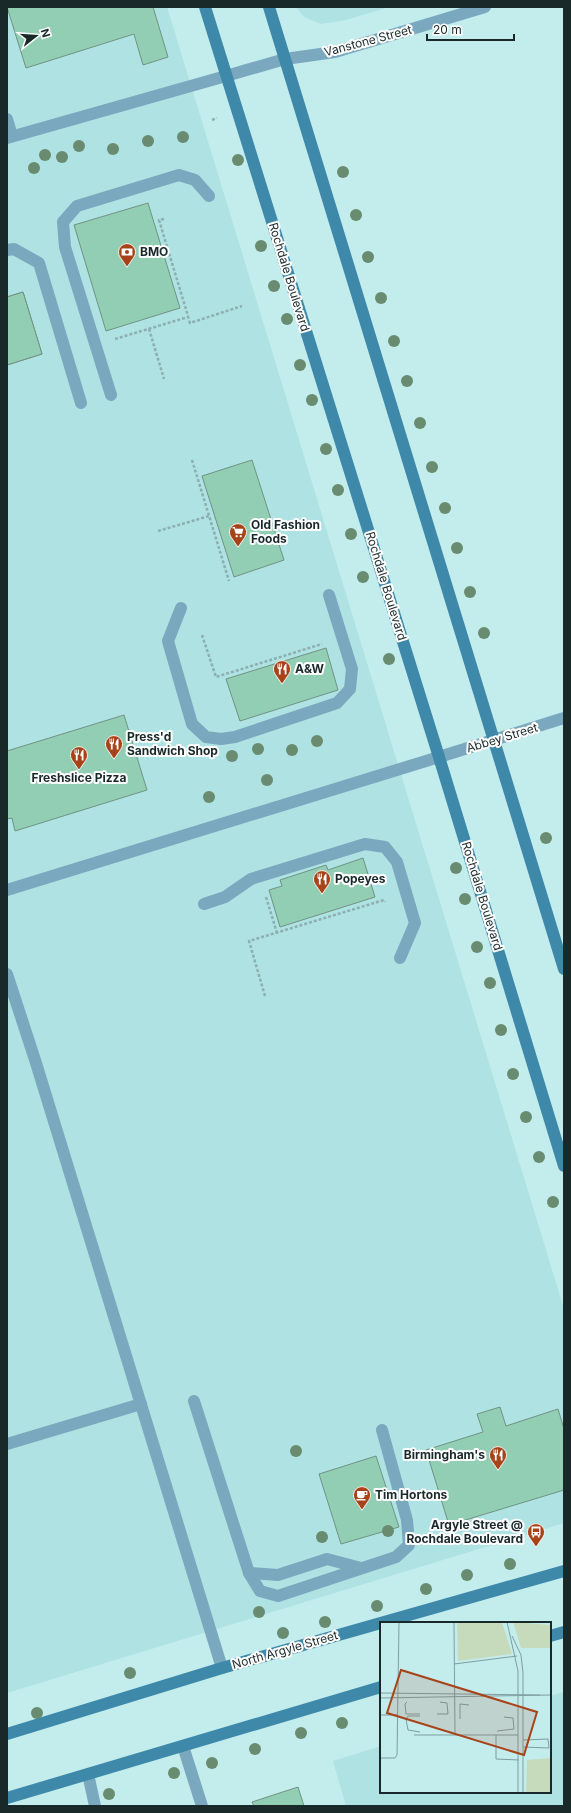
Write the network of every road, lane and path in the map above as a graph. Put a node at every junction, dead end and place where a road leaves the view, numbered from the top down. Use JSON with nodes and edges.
{"nodes":[{"id":1,"x":206,"y":7,"type":"edge"},
{"id":2,"x":269,"y":7,"type":"edge"},
{"id":3,"x":485,"y":7,"type":"edge"},
{"id":4,"x":285,"y":59,"type":"junction"},
{"id":5,"x":226,"y":76,"type":"junction"},
{"id":6,"x":7,"y":119,"type":"edge"},
{"id":7,"x":9,"y":137,"type":"edge"},
{"id":8,"x":209,"y":196,"type":"dead end"},
{"id":9,"x":164,"y":219,"type":"dead end"},
{"id":10,"x":7,"y":250,"type":"edge"},
{"id":11,"x":242,"y":306,"type":"dead end"},
{"id":12,"x":188,"y":316,"type":"junction"},
{"id":13,"x":149,"y":329,"type":"junction"},
{"id":14,"x":114,"y":340,"type":"dead end"},
{"id":15,"x":164,"y":379,"type":"dead end"},
{"id":16,"x":111,"y":395,"type":"dead end"},
{"id":17,"x":81,"y":403,"type":"dead end"},
{"id":18,"x":192,"y":460,"type":"dead end"},
{"id":19,"x":209,"y":516,"type":"junction"},
{"id":20,"x":158,"y":531,"type":"dead end"},
{"id":21,"x":229,"y":581,"type":"dead end"},
{"id":22,"x":329,"y":595,"type":"dead end"},
{"id":23,"x":181,"y":608,"type":"dead end"},
{"id":24,"x":202,"y":634,"type":"dead end"},
{"id":25,"x":328,"y":644,"type":"dead end"},
{"id":26,"x":564,"y":718,"type":"edge"},
{"id":27,"x":494,"y":740,"type":"junction"},
{"id":28,"x":439,"y":757,"type":"junction"},
{"id":29,"x":7,"y":890,"type":"edge"},
{"id":30,"x":265,"y":892,"type":"dead end"},
{"id":31,"x":204,"y":904,"type":"dead end"},
{"id":32,"x":386,"y":908,"type":"dead end"},
{"id":33,"x":277,"y":933,"type":"junction"},
{"id":34,"x":400,"y":958,"type":"dead end"},
{"id":35,"x":564,"y":970,"type":"edge"},
{"id":36,"x":7,"y":974,"type":"edge"},
{"id":37,"x":265,"y":996,"type":"dead end"},
{"id":38,"x":564,"y":1166,"type":"edge"},
{"id":39,"x":194,"y":1401,"type":"dead end"},
{"id":40,"x":141,"y":1404,"type":"junction"},
{"id":41,"x":382,"y":1430,"type":"dead end"},
{"id":42,"x":7,"y":1444,"type":"edge"},
{"id":43,"x":361,"y":1568,"type":"junction"},
{"id":44,"x":564,"y":1571,"type":"edge"},
{"id":45,"x":249,"y":1573,"type":"junction"},
{"id":46,"x":384,"y":1622,"type":"edge"},
{"id":47,"x":380,"y":1623,"type":"edge"},
{"id":48,"x":564,"y":1632,"type":"edge"},
{"id":49,"x":551,"y":1636,"type":"edge"},
{"id":50,"x":222,"y":1668,"type":"junction"},
{"id":51,"x":380,"y":1687,"type":"edge"},
{"id":52,"x":7,"y":1734,"type":"edge"},
{"id":53,"x":183,"y":1746,"type":"junction"},
{"id":54,"x":88,"y":1774,"type":"junction"},
{"id":55,"x":7,"y":1798,"type":"edge"},
{"id":56,"x":95,"y":1806,"type":"edge"},
{"id":57,"x":202,"y":1806,"type":"edge"}],
"edges":[{"from":1,"to":5,"type":"street","name":"Rochdale Boulevard"},
{"from":2,"to":4,"type":"street"},
{"from":3,"to":4,"type":"street","name":"Vanstone Street"},
{"from":4,"to":5,"type":"street","name":"Vanstone Street"},
{"from":4,"to":27,"type":"street"},
{"from":5,"to":7,"type":"street","name":"Vanstone Street"},
{"from":5,"to":28,"type":"street","name":"Rochdale Boulevard"},
{"from":6,"to":7,"type":"street"},
{"from":8,"to":16,"type":"street"},
{"from":9,"to":12,"type":"path"},
{"from":10,"to":17,"type":"street"},
{"from":11,"to":12,"type":"path"},
{"from":12,"to":13,"type":"path"},
{"from":13,"to":14,"type":"path"},
{"from":13,"to":15,"type":"path"},
{"from":18,"to":19,"type":"path"},
{"from":19,"to":20,"type":"path"},
{"from":19,"to":21,"type":"path"},
{"from":22,"to":23,"type":"street"},
{"from":24,"to":25,"type":"path"},
{"from":26,"to":27,"type":"street","name":"Abbey Street"},
{"from":27,"to":28,"type":"street","name":"Abbey Street"},
{"from":27,"to":35,"type":"street"},
{"from":28,"to":29,"type":"street","name":"Abbey Street"},
{"from":28,"to":38,"type":"street","name":"Rochdale Boulevard"},
{"from":30,"to":33,"type":"path"},
{"from":31,"to":34,"type":"street"},
{"from":32,"to":33,"type":"path"},
{"from":33,"to":37,"type":"path"},
{"from":36,"to":40,"type":"street"},
{"from":39,"to":45,"type":"street"},
{"from":40,"to":42,"type":"street"},
{"from":40,"to":50,"type":"street"},
{"from":41,"to":43,"type":"street"},
{"from":43,"to":45,"type":"street"},
{"from":43,"to":45,"type":"street"},
{"from":44,"to":46,"type":"street","name":"North Argyle Street"},
{"from":47,"to":50,"type":"street","name":"North Argyle Street"},
{"from":48,"to":49,"type":"street"},
{"from":50,"to":52,"type":"street","name":"North Argyle Street"},
{"from":51,"to":53,"type":"street"},
{"from":53,"to":54,"type":"street"},
{"from":53,"to":57,"type":"street"},
{"from":54,"to":55,"type":"street"},
{"from":54,"to":56,"type":"street"}]}
